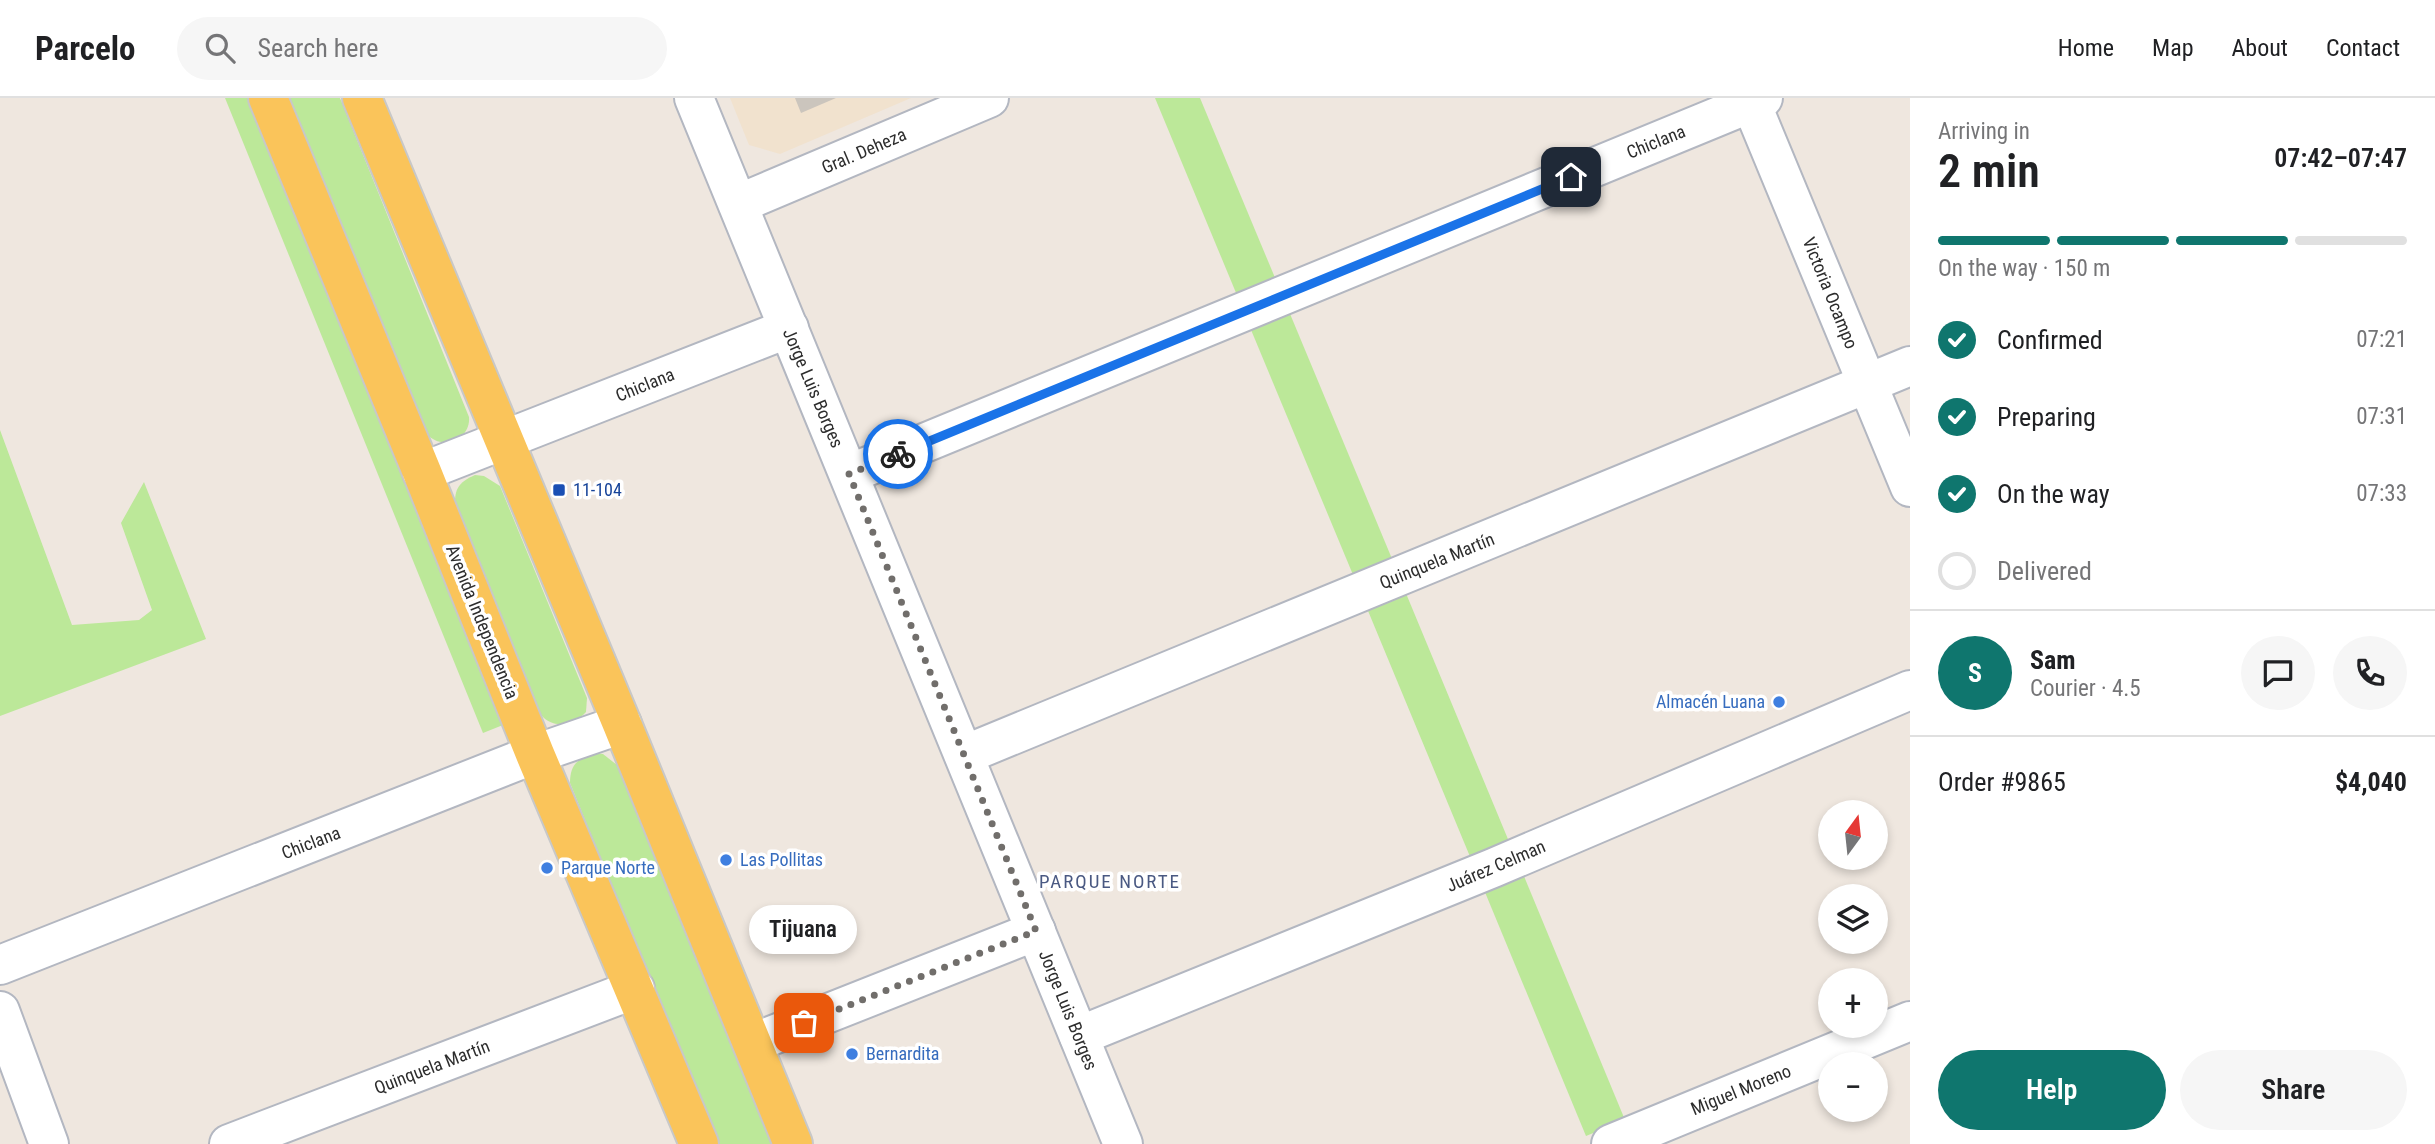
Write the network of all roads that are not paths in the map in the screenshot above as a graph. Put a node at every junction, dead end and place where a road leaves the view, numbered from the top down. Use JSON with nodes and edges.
{"nodes":[{"id":1,"x":268,"y":98,"type":"edge"},
{"id":2,"x":362,"y":98,"type":"edge"},
{"id":3,"x":694,"y":98,"type":"edge"},
{"id":4,"x":989,"y":98,"type":"edge"},
{"id":5,"x":1755,"y":100,"type":"edge"},
{"id":6,"x":738,"y":204,"type":"junction"},
{"id":7,"x":789,"y":328,"type":"junction"},
{"id":8,"x":1910,"y":366,"type":"edge"},
{"id":9,"x":1867,"y":384,"type":"junction"},
{"id":10,"x":505,"y":441,"type":"junction"},
{"id":11,"x":422,"y":472,"type":"junction"},
{"id":12,"x":849,"y":474,"type":"junction"},
{"id":13,"x":1910,"y":487,"type":"edge"},
{"id":14,"x":1910,"y":690,"type":"edge"},
{"id":15,"x":622,"y":724,"type":"junction"},
{"id":16,"x":536,"y":754,"type":"junction"},
{"id":17,"x":964,"y":755,"type":"junction"},
{"id":18,"x":1036,"y":931,"type":"junction"},
{"id":19,"x":0,"y":965,"type":"edge"},
{"id":20,"x":635,"y":989,"type":"junction"},
{"id":21,"x":0,"y":1011,"type":"edge"},
{"id":22,"x":1910,"y":1021,"type":"edge"},
{"id":23,"x":1079,"y":1036,"type":"junction"},
{"id":24,"x":753,"y":1043,"type":"junction"},
{"id":25,"x":48,"y":1144,"type":"edge"},
{"id":26,"x":229,"y":1144,"type":"edge"},
{"id":27,"x":699,"y":1144,"type":"edge"},
{"id":28,"x":793,"y":1144,"type":"edge"},
{"id":29,"x":1123,"y":1144,"type":"edge"},
{"id":30,"x":1611,"y":1144,"type":"edge"}],
"edges":[{"from":1,"to":11,"type":"main road","name":"Avenida Independencia"},
{"from":2,"to":10,"type":"main road"},
{"from":3,"to":6,"type":"street","name":"Jorge Luis Borges"},
{"from":4,"to":6,"type":"street","name":"Gral. Deheza"},
{"from":5,"to":9,"type":"street","name":"Victoria Ocampo"},
{"from":5,"to":12,"type":"street","name":"Chiclana"},
{"from":6,"to":7,"type":"street","name":"Jorge Luis Borges"},
{"from":7,"to":10,"type":"street","name":"Chiclana"},
{"from":7,"to":12,"type":"street","name":"Jorge Luis Borges"},
{"from":8,"to":9,"type":"street","name":"Quinquela Martín"},
{"from":9,"to":13,"type":"street","name":"Victoria Ocampo"},
{"from":9,"to":17,"type":"street","name":"Quinquela Martín"},
{"from":10,"to":11,"type":"street","name":"Chiclana"},
{"from":10,"to":15,"type":"main road"},
{"from":11,"to":16,"type":"main road","name":"Avenida Independencia"},
{"from":12,"to":17,"type":"street","name":"Jorge Luis Borges"},
{"from":14,"to":23,"type":"street","name":"Juárez Celman"},
{"from":15,"to":16,"type":"street","name":"Chiclana"},
{"from":15,"to":24,"type":"main road"},
{"from":16,"to":19,"type":"street","name":"Chiclana"},
{"from":16,"to":20,"type":"main road","name":"Avenida Independencia"},
{"from":17,"to":18,"type":"street","name":"Jorge Luis Borges"},
{"from":18,"to":23,"type":"street","name":"Jorge Luis Borges"},
{"from":18,"to":24,"type":"street"},
{"from":20,"to":26,"type":"street","name":"Quinquela Martín"},
{"from":20,"to":27,"type":"main road","name":"Avenida Independencia"},
{"from":21,"to":25,"type":"street"},
{"from":22,"to":30,"type":"street","name":"Miguel Moreno"},
{"from":23,"to":29,"type":"street","name":"Jorge Luis Borges"},
{"from":24,"to":28,"type":"main road"}]}
